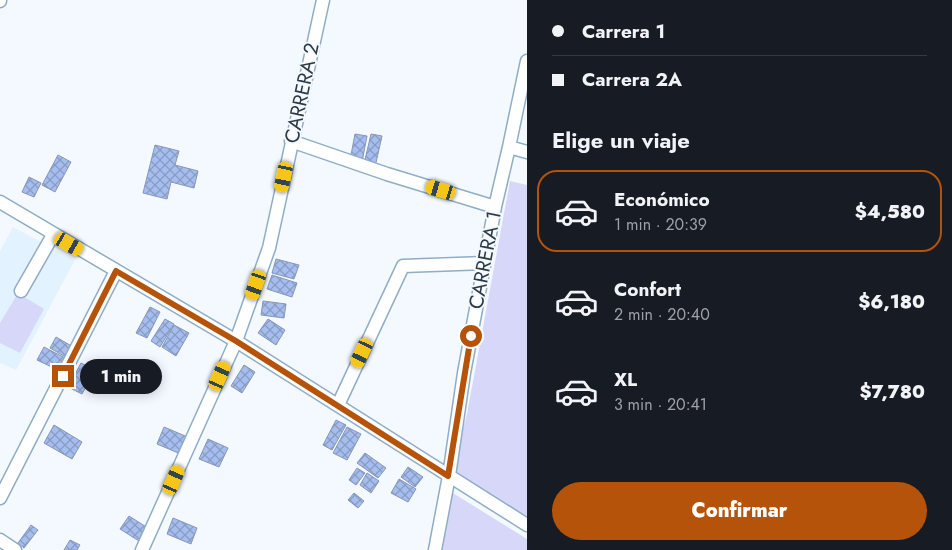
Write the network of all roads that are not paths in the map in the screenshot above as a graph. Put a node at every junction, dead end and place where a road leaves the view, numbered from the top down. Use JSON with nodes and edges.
{"nodes":[{"id":1,"x":323,"y":0,"type":"edge"},
{"id":2,"x":527,"y":61,"type":"edge"},
{"id":3,"x":525,"y":86,"type":"edge"},
{"id":4,"x":291,"y":141,"type":"junction"},
{"id":5,"x":509,"y":147,"type":"junction"},
{"id":6,"x":527,"y":152,"type":"edge"},
{"id":7,"x":0,"y":202,"type":"edge"},
{"id":8,"x":495,"y":207,"type":"junction"},
{"id":9,"x":53,"y":235,"type":"junction"},
{"id":10,"x":485,"y":263,"type":"junction"},
{"id":11,"x":116,"y":271,"type":"junction"},
{"id":12,"x":21,"y":291,"type":"dead end"},
{"id":13,"x":236,"y":341,"type":"junction"},
{"id":14,"x":338,"y":405,"type":"junction"},
{"id":15,"x":448,"y":476,"type":"junction"},
{"id":16,"x":0,"y":498,"type":"edge"},
{"id":17,"x":527,"y":525,"type":"edge"},
{"id":18,"x":0,"y":540,"type":"edge"},
{"id":19,"x":14,"y":550,"type":"edge"},
{"id":20,"x":142,"y":550,"type":"edge"},
{"id":21,"x":435,"y":550,"type":"edge"}],
"edges":[{"from":1,"to":4,"type":"street","name":"CARRERA 2"},
{"from":2,"to":3,"type":"street","name":"CARRERA 1"},
{"from":3,"to":5,"type":"street","name":"CARRERA 1"},
{"from":4,"to":8,"type":"street"},
{"from":4,"to":13,"type":"street","name":"CARRERA 2"},
{"from":5,"to":6,"type":"street"},
{"from":5,"to":8,"type":"street","name":"CARRERA 1"},
{"from":7,"to":9,"type":"street"},
{"from":8,"to":10,"type":"street","name":"CARRERA 1"},
{"from":9,"to":11,"type":"street"},
{"from":9,"to":12,"type":"street"},
{"from":10,"to":14,"type":"street"},
{"from":10,"to":15,"type":"street","name":"CARRERA 1"},
{"from":11,"to":13,"type":"street"},
{"from":11,"to":16,"type":"street"},
{"from":13,"to":14,"type":"street"},
{"from":13,"to":20,"type":"street","name":"CARRERA 2"},
{"from":14,"to":15,"type":"street"},
{"from":15,"to":17,"type":"street"},
{"from":15,"to":21,"type":"street","name":"CARRERA 1"},
{"from":18,"to":19,"type":"street"}]}
